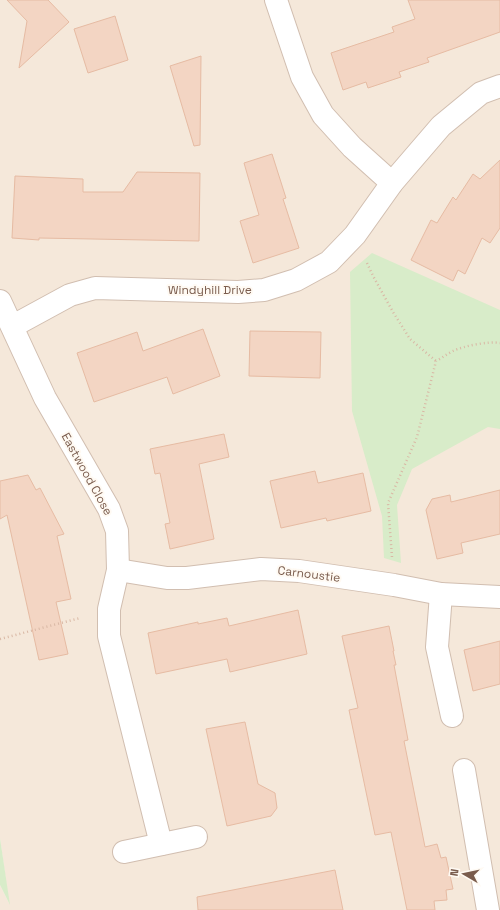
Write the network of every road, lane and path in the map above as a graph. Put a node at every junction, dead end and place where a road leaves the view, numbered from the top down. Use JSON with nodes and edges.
{"nodes":[{"id":1,"x":276,"y":0,"type":"edge"},
{"id":2,"x":500,"y":86,"type":"edge"},
{"id":3,"x":392,"y":183,"type":"junction"},
{"id":4,"x":355,"y":235,"type":"junction"},
{"id":5,"x":0,"y":301,"type":"edge"},
{"id":6,"x":12,"y":326,"type":"junction"},
{"id":7,"x":500,"y":343,"type":"edge"},
{"id":8,"x":436,"y":361,"type":"junction"},
{"id":9,"x":118,"y":570,"type":"junction"},
{"id":10,"x":394,"y":585,"type":"junction"},
{"id":11,"x":441,"y":594,"type":"junction"},
{"id":12,"x":500,"y":598,"type":"edge"},
{"id":13,"x":83,"y":618,"type":"dead end"},
{"id":14,"x":0,"y":638,"type":"edge"},
{"id":15,"x":452,"y":716,"type":"dead end"},
{"id":16,"x":464,"y":770,"type":"dead end"},
{"id":17,"x":196,"y":837,"type":"dead end"},
{"id":18,"x":161,"y":844,"type":"junction"},
{"id":19,"x":124,"y":852,"type":"dead end"},
{"id":20,"x":491,"y":867,"type":"edge"},
{"id":21,"x":488,"y":910,"type":"edge"}],
"edges":[{"from":1,"to":3,"type":"street"},
{"from":2,"to":3,"type":"street","name":"Windyhill Drive"},
{"from":3,"to":4,"type":"street","name":"Windyhill Drive"},
{"from":4,"to":6,"type":"street","name":"Windyhill Drive"},
{"from":4,"to":8,"type":"path"},
{"from":5,"to":6,"type":"street","name":"Eastwood Close"},
{"from":6,"to":9,"type":"street","name":"Eastwood Close"},
{"from":7,"to":8,"type":"path"},
{"from":8,"to":10,"type":"path"},
{"from":9,"to":10,"type":"street","name":"Carnoustie"},
{"from":9,"to":18,"type":"street","name":"Eastwood Close"},
{"from":10,"to":11,"type":"street","name":"Carnoustie"},
{"from":11,"to":12,"type":"street","name":"Carnoustie"},
{"from":11,"to":15,"type":"street"},
{"from":13,"to":14,"type":"path"},
{"from":16,"to":20,"type":"street"},
{"from":17,"to":18,"type":"street"},
{"from":18,"to":19,"type":"street"},
{"from":20,"to":21,"type":"street"}]}
